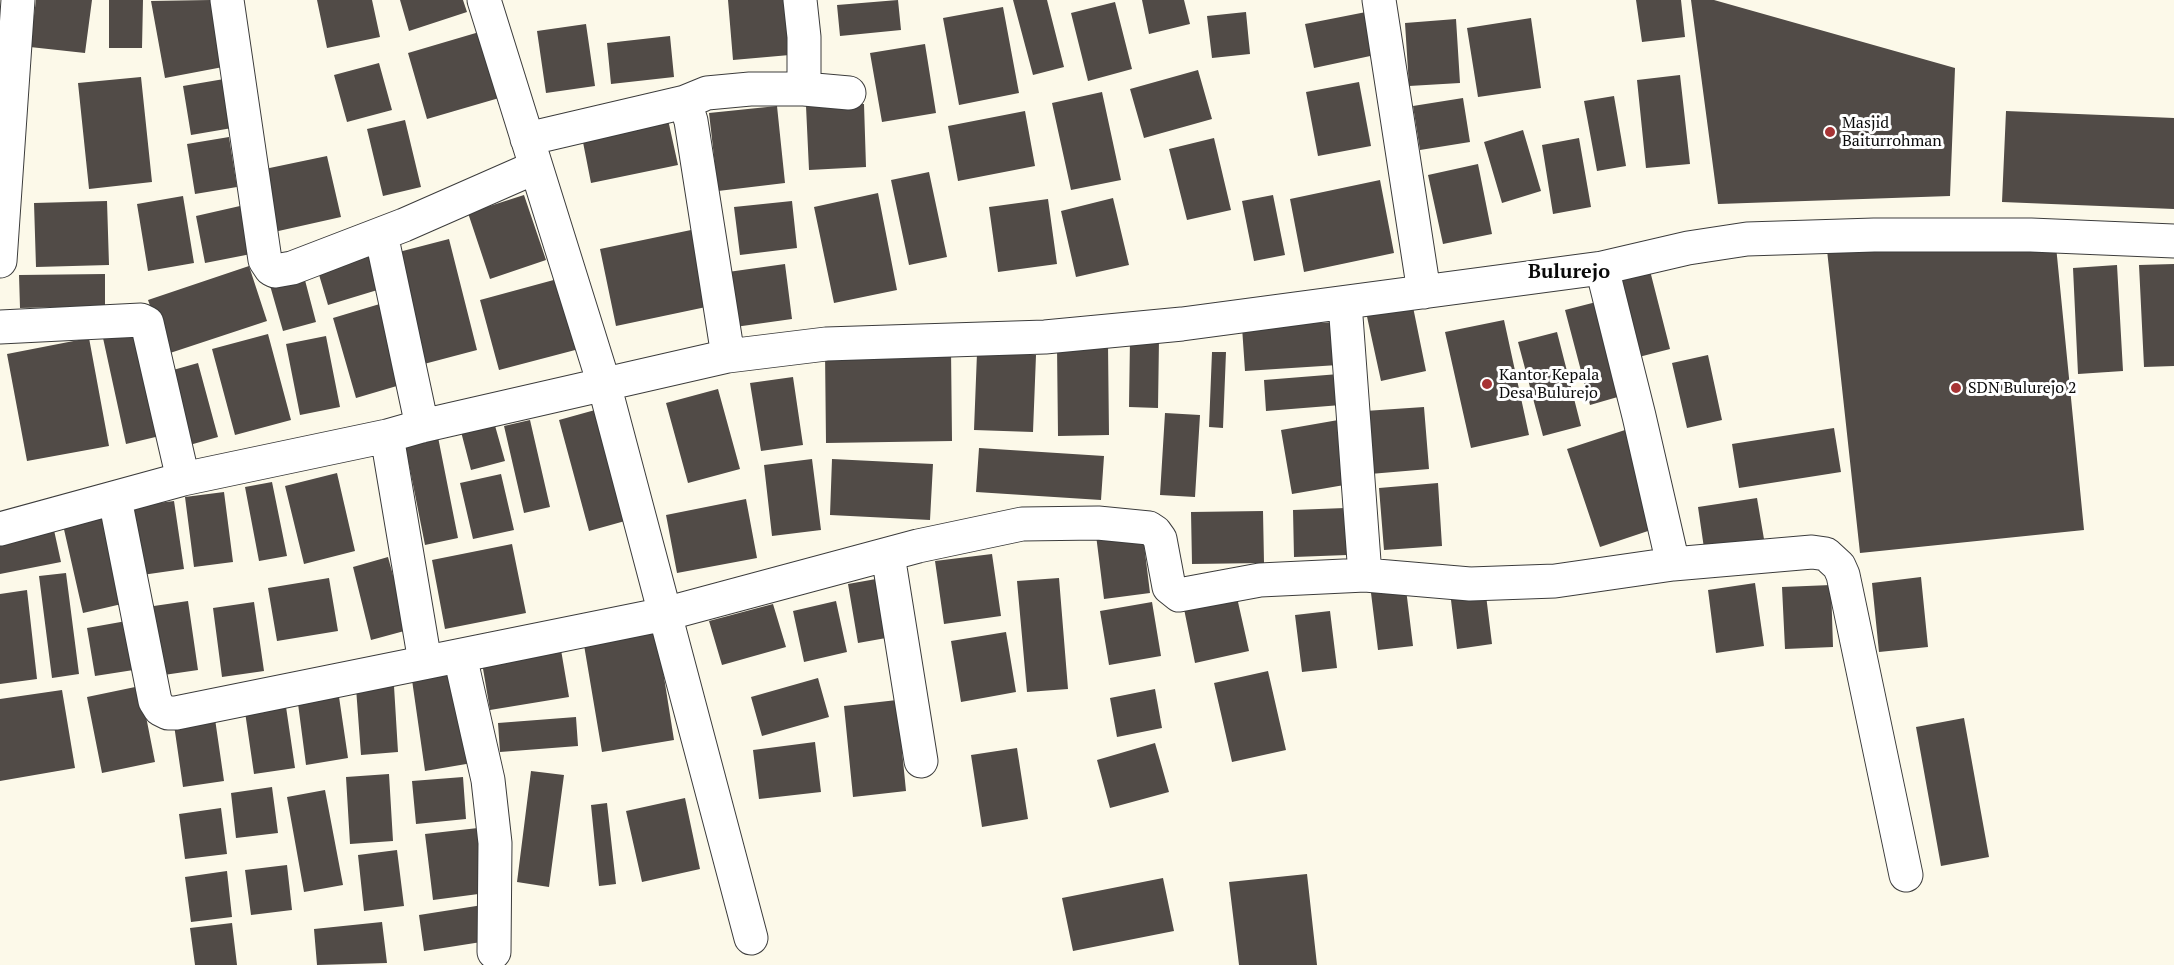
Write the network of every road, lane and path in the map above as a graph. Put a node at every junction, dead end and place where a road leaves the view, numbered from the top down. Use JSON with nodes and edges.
{"nodes":[{"id":1,"x":18,"y":0,"type":"edge"},
{"id":2,"x":227,"y":0,"type":"edge"},
{"id":3,"x":484,"y":0,"type":"edge"},
{"id":4,"x":800,"y":0,"type":"edge"},
{"id":5,"x":1379,"y":0,"type":"edge"},
{"id":6,"x":804,"y":89,"type":"junction"},
{"id":7,"x":849,"y":93,"type":"dead end"},
{"id":8,"x":685,"y":102,"type":"junction"},
{"id":9,"x":532,"y":153,"type":"junction"},
{"id":10,"x":381,"y":234,"type":"junction"},
{"id":11,"x":2174,"y":241,"type":"edge"},
{"id":12,"x":0,"y":261,"type":"edge"},
{"id":13,"x":1602,"y":268,"type":"junction"},
{"id":14,"x":1424,"y":292,"type":"junction"},
{"id":15,"x":1345,"y":303,"type":"junction"},
{"id":16,"x":0,"y":327,"type":"edge"},
{"id":17,"x":728,"y":356,"type":"junction"},
{"id":18,"x":604,"y":384,"type":"junction"},
{"id":19,"x":422,"y":426,"type":"junction"},
{"id":20,"x":387,"y":436,"type":"junction"},
{"id":21,"x":183,"y":479,"type":"junction"},
{"id":22,"x":115,"y":499,"type":"junction"},
{"id":23,"x":0,"y":529,"type":"edge"},
{"id":24,"x":888,"y":555,"type":"junction"},
{"id":25,"x":1673,"y":564,"type":"junction"},
{"id":26,"x":1365,"y":575,"type":"junction"},
{"id":27,"x":665,"y":614,"type":"junction"},
{"id":28,"x":460,"y":656,"type":"junction"},
{"id":29,"x":425,"y":662,"type":"junction"},
{"id":30,"x":921,"y":761,"type":"dead end"},
{"id":31,"x":1906,"y":875,"type":"dead end"},
{"id":32,"x":751,"y":938,"type":"dead end"},
{"id":33,"x":494,"y":952,"type":"dead end"}],
"edges":[{"from":1,"to":12,"type":"street"},
{"from":2,"to":10,"type":"street"},
{"from":3,"to":9,"type":"street"},
{"from":4,"to":6,"type":"street"},
{"from":5,"to":14,"type":"street"},
{"from":6,"to":7,"type":"street"},
{"from":6,"to":8,"type":"street"},
{"from":8,"to":9,"type":"street"},
{"from":8,"to":17,"type":"street"},
{"from":9,"to":10,"type":"street"},
{"from":9,"to":18,"type":"street"},
{"from":10,"to":19,"type":"street"},
{"from":11,"to":13,"type":"street"},
{"from":13,"to":14,"type":"street"},
{"from":13,"to":25,"type":"street"},
{"from":14,"to":15,"type":"street"},
{"from":15,"to":17,"type":"street"},
{"from":15,"to":26,"type":"street"},
{"from":16,"to":21,"type":"street"},
{"from":17,"to":18,"type":"street"},
{"from":18,"to":19,"type":"street"},
{"from":18,"to":27,"type":"street"},
{"from":19,"to":20,"type":"street"},
{"from":20,"to":21,"type":"street"},
{"from":20,"to":29,"type":"street"},
{"from":21,"to":22,"type":"street"},
{"from":22,"to":23,"type":"street"},
{"from":22,"to":29,"type":"street"},
{"from":24,"to":26,"type":"street"},
{"from":24,"to":27,"type":"street"},
{"from":24,"to":30,"type":"street"},
{"from":25,"to":26,"type":"street"},
{"from":25,"to":31,"type":"street"},
{"from":27,"to":28,"type":"street"},
{"from":27,"to":32,"type":"street"},
{"from":28,"to":29,"type":"street"},
{"from":28,"to":33,"type":"street"}]}
